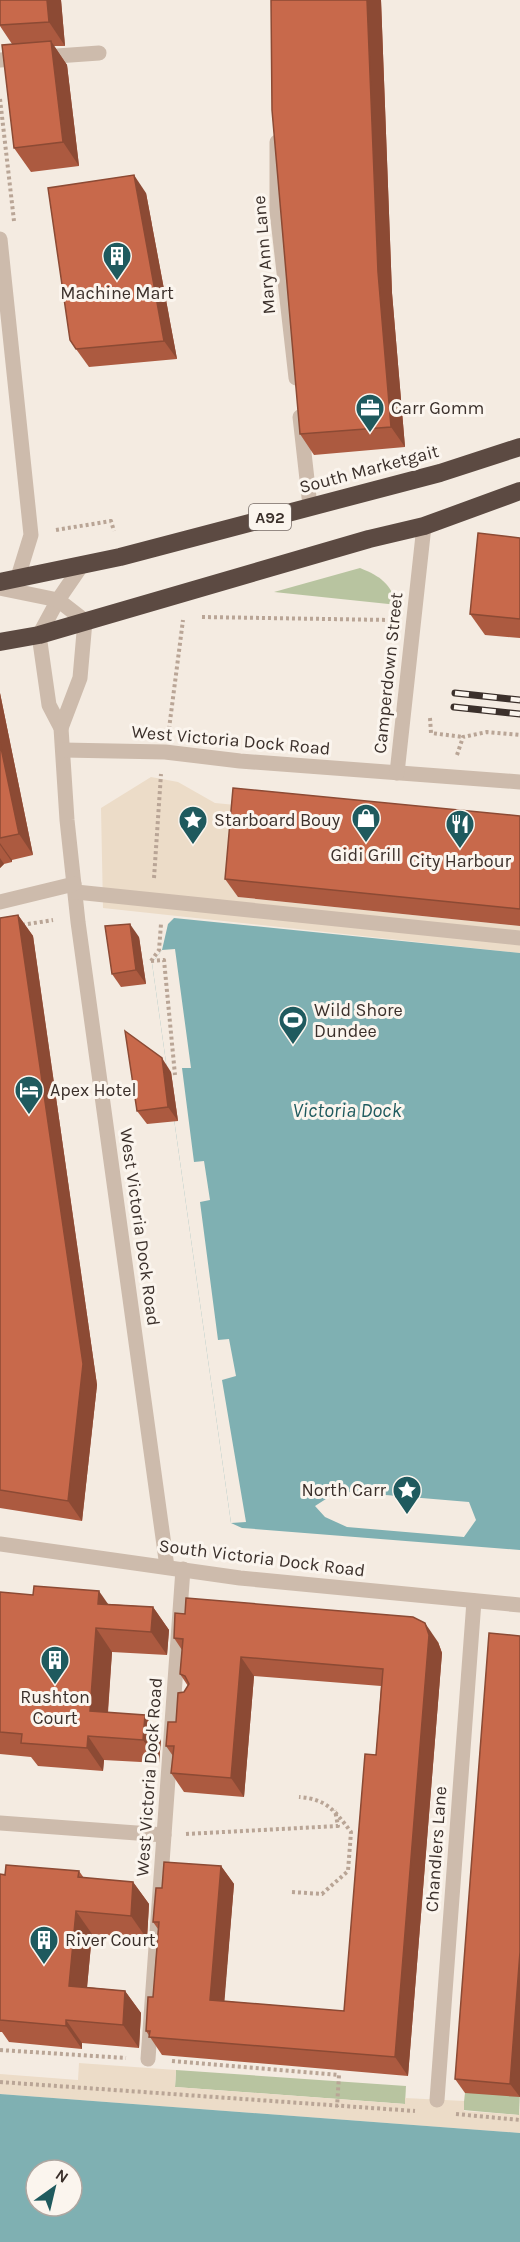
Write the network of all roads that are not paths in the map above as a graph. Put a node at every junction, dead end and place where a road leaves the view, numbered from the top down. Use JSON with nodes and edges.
{"nodes":[{"id":1,"x":99,"y":53,"type":"dead end"},
{"id":2,"x":0,"y":60,"type":"edge"},
{"id":3,"x":276,"y":129,"type":"edge"},
{"id":4,"x":0,"y":239,"type":"edge"},
{"id":5,"x":520,"y":447,"type":"edge"},
{"id":6,"x":520,"y":491,"type":"edge"},
{"id":7,"x":310,"y":506,"type":"junction"},
{"id":8,"x":424,"y":526,"type":"junction"},
{"id":9,"x":82,"y":566,"type":"junction"},
{"id":10,"x":9,"y":579,"type":"edge"},
{"id":11,"x":0,"y":588,"type":"edge"},
{"id":12,"x":58,"y":600,"type":"junction"},
{"id":13,"x":85,"y":621,"type":"junction"},
{"id":14,"x":39,"y":635,"type":"junction"},
{"id":15,"x":0,"y":642,"type":"edge"},
{"id":16,"x":61,"y":728,"type":"junction"},
{"id":17,"x":63,"y":750,"type":"junction"},
{"id":18,"x":397,"y":773,"type":"junction"},
{"id":19,"x":520,"y":782,"type":"edge"},
{"id":20,"x":75,"y":888,"type":"junction"},
{"id":21,"x":0,"y":902,"type":"edge"},
{"id":22,"x":520,"y":938,"type":"edge"},
{"id":23,"x":0,"y":1544,"type":"edge"},
{"id":24,"x":167,"y":1566,"type":"junction"},
{"id":25,"x":183,"y":1569,"type":"junction"},
{"id":26,"x":474,"y":1601,"type":"junction"},
{"id":27,"x":520,"y":1605,"type":"edge"},
{"id":28,"x":174,"y":1701,"type":"junction"},
{"id":29,"x":192,"y":1702,"type":"edge"},
{"id":30,"x":0,"y":1823,"type":"edge"},
{"id":31,"x":164,"y":1835,"type":"junction"},
{"id":32,"x":148,"y":2059,"type":"road end"},
{"id":33,"x":437,"y":2100,"type":"dead end"}],
"edges":[{"from":1,"to":2,"type":"street"},
{"from":3,"to":7,"type":"street","name":"Mary Ann Lane"},
{"from":4,"to":10,"type":"street"},
{"from":5,"to":7,"type":"highway","name":"South Marketgait","number":"A92"},
{"from":6,"to":8,"type":"highway"},
{"from":7,"to":9,"type":"highway","name":"South Marketgait","number":"A92"},
{"from":8,"to":13,"type":"highway"},
{"from":8,"to":18,"type":"street","name":"Camperdown Street"},
{"from":9,"to":10,"type":"highway","name":"South Marketgait","number":"A92"},
{"from":9,"to":12,"type":"street"},
{"from":11,"to":12,"type":"street"},
{"from":12,"to":13,"type":"street"},
{"from":12,"to":14,"type":"street"},
{"from":13,"to":14,"type":"highway"},
{"from":13,"to":16,"type":"street","name":"West Victoria Dock Road"},
{"from":14,"to":15,"type":"highway"},
{"from":14,"to":16,"type":"street","name":"West Victoria Dock Road"},
{"from":16,"to":17,"type":"street","name":"West Victoria Dock Road"},
{"from":17,"to":18,"type":"street","name":"West Victoria Dock Road"},
{"from":17,"to":20,"type":"street","name":"West Victoria Dock Road"},
{"from":18,"to":19,"type":"street","name":"Camperdown Street"},
{"from":20,"to":21,"type":"street"},
{"from":20,"to":22,"type":"street"},
{"from":20,"to":24,"type":"street","name":"West Victoria Dock Road"},
{"from":23,"to":24,"type":"street","name":"South Victoria Dock Road"},
{"from":24,"to":25,"type":"street","name":"South Victoria Dock Road"},
{"from":25,"to":26,"type":"street","name":"South Victoria Dock Road"},
{"from":25,"to":28,"type":"street","name":"West Victoria Dock Road"},
{"from":26,"to":27,"type":"street","name":"South Victoria Dock Road"},
{"from":26,"to":33,"type":"street","name":"Chandlers Lane"},
{"from":28,"to":29,"type":"street"},
{"from":28,"to":31,"type":"street","name":"West Victoria Dock Road"},
{"from":30,"to":31,"type":"street"},
{"from":31,"to":32,"type":"street","name":"West Victoria Dock Road"}]}
